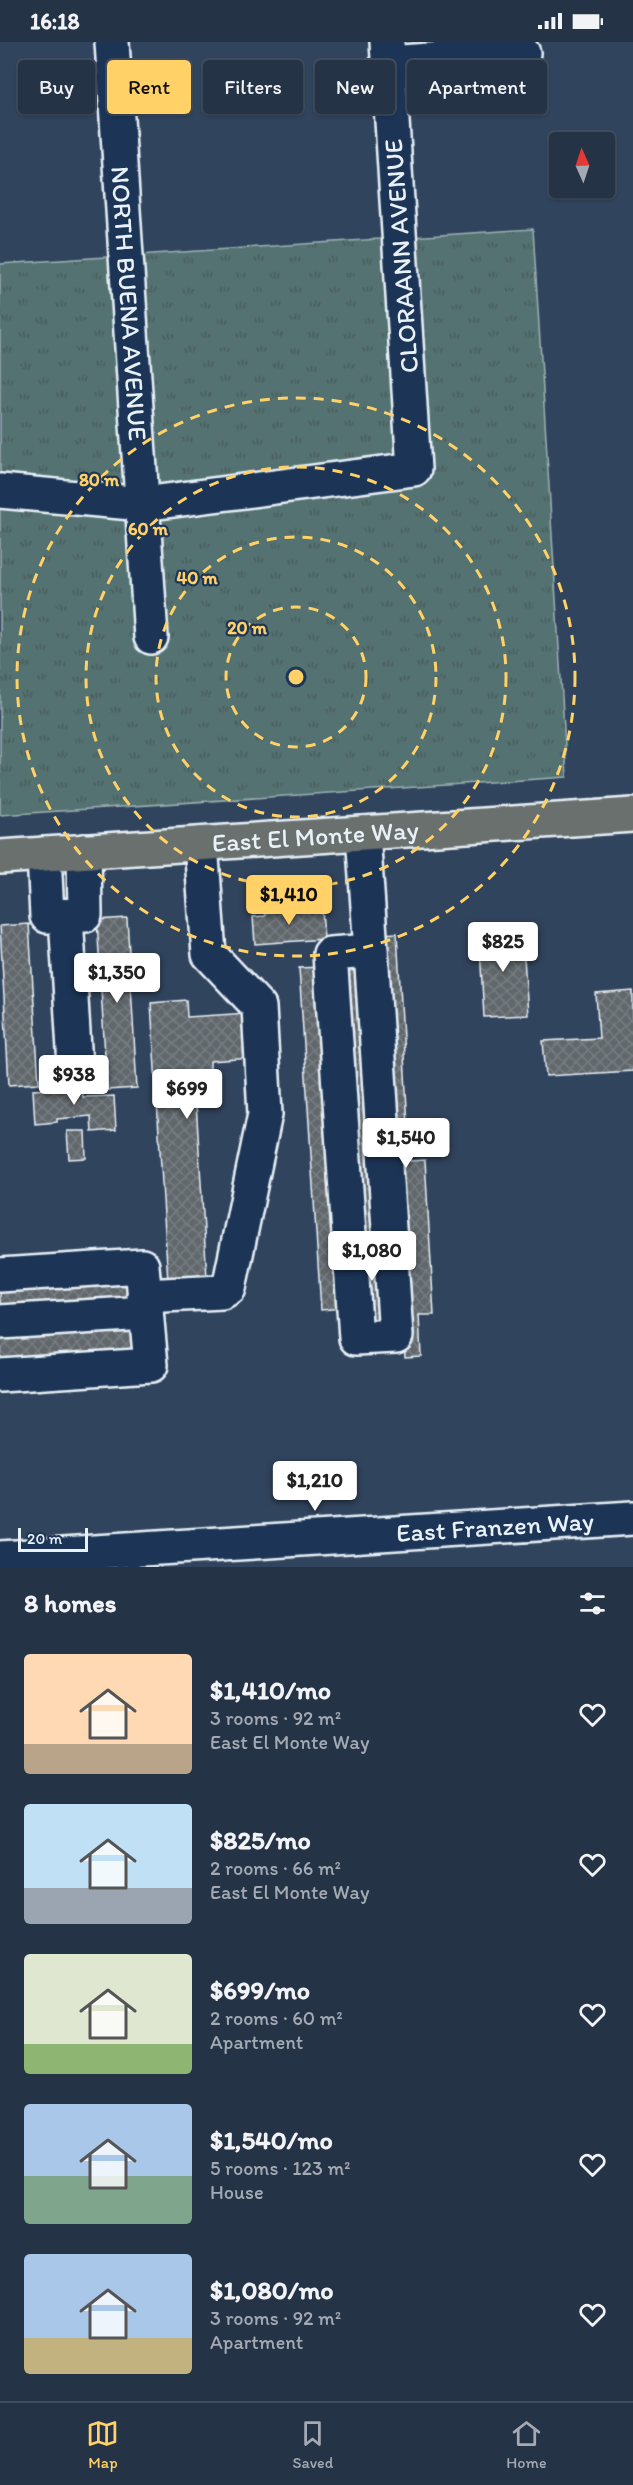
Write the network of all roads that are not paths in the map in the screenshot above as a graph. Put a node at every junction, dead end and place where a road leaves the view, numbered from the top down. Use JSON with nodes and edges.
{"nodes":[{"id":1,"x":112,"y":42,"type":"edge"},
{"id":2,"x":388,"y":52,"type":"edge"},
{"id":3,"x":523,"y":53,"type":"dead end"},
{"id":4,"x":0,"y":491,"type":"edge"},
{"id":5,"x":143,"y":504,"type":"junction"},
{"id":6,"x":151,"y":637,"type":"dead end"},
{"id":7,"x":633,"y":815,"type":"edge"},
{"id":8,"x":363,"y":833,"type":"junction"},
{"id":9,"x":201,"y":844,"type":"junction"},
{"id":10,"x":84,"y":851,"type":"junction"},
{"id":11,"x":44,"y":854,"type":"junction"},
{"id":12,"x":0,"y":857,"type":"edge"},
{"id":13,"x":66,"y":916,"type":"junction"},
{"id":14,"x":371,"y":951,"type":"junction"},
{"id":15,"x":75,"y":1066,"type":"dead end"},
{"id":16,"x":0,"y":1275,"type":"edge"},
{"id":17,"x":145,"y":1304,"type":"junction"},
{"id":18,"x":0,"y":1322,"type":"edge"},
{"id":19,"x":0,"y":1375,"type":"edge"},
{"id":20,"x":633,"y":1518,"type":"edge"},
{"id":21,"x":0,"y":1557,"type":"edge"},
{"id":22,"x":182,"y":1557,"type":"edge"}],
"edges":[{"from":1,"to":5,"type":"street","name":"NORTH BUENA AVENUE"},
{"from":2,"to":3,"type":"street"},
{"from":2,"to":5,"type":"street","name":"CLORAANN AVENUE"},
{"from":4,"to":5,"type":"street"},
{"from":5,"to":6,"type":"street","name":"NORTH BUENA AVENUE"},
{"from":7,"to":8,"type":"main road","name":"East El Monte Way"},
{"from":8,"to":9,"type":"main road","name":"East El Monte Way"},
{"from":8,"to":14,"type":"street"},
{"from":9,"to":10,"type":"main road","name":"East El Monte Way"},
{"from":9,"to":17,"type":"street"},
{"from":10,"to":11,"type":"main road","name":"East El Monte Way"},
{"from":10,"to":13,"type":"street"},
{"from":11,"to":12,"type":"main road","name":"East El Monte Way"},
{"from":11,"to":13,"type":"street"},
{"from":13,"to":15,"type":"street"},
{"from":14,"to":14,"type":"street"},
{"from":16,"to":17,"type":"street"},
{"from":17,"to":18,"type":"street"},
{"from":17,"to":19,"type":"street"},
{"from":20,"to":22,"type":"street","name":"East Franzen Way"},
{"from":21,"to":22,"type":"street","name":"East Franzen Way"}]}
